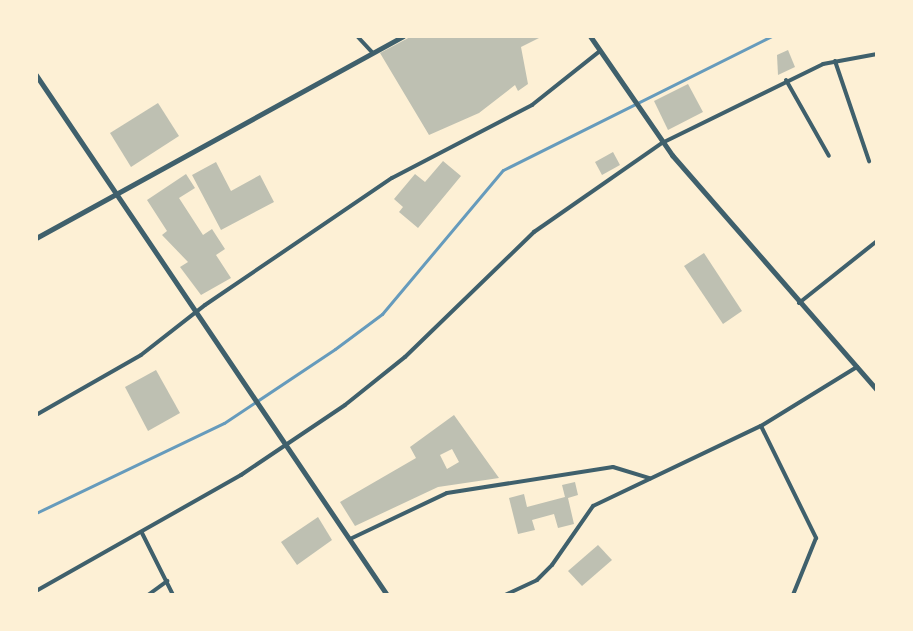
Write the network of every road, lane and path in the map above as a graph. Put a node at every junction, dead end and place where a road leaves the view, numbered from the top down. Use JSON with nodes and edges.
{"nodes":[{"id":1,"x":357,"y":36,"type":"edge"},
{"id":2,"x":403,"y":36,"type":"edge"},
{"id":3,"x":590,"y":36,"type":"edge"},
{"id":4,"x":600,"y":51,"type":"junction"},
{"id":5,"x":373,"y":53,"type":"junction"},
{"id":6,"x":877,"y":54,"type":"edge"},
{"id":7,"x":835,"y":61,"type":"junction"},
{"id":8,"x":36,"y":75,"type":"edge"},
{"id":9,"x":786,"y":80,"type":"junction"},
{"id":10,"x":662,"y":143,"type":"junction"},
{"id":11,"x":829,"y":156,"type":"dead end"},
{"id":12,"x":869,"y":161,"type":"dead end"},
{"id":13,"x":118,"y":193,"type":"junction"},
{"id":14,"x":36,"y":238,"type":"edge"},
{"id":15,"x":877,"y":241,"type":"edge"},
{"id":16,"x":799,"y":303,"type":"junction"},
{"id":17,"x":197,"y":310,"type":"junction"},
{"id":18,"x":857,"y":367,"type":"junction"},
{"id":19,"x":877,"y":390,"type":"edge"},
{"id":20,"x":36,"y":415,"type":"edge"},
{"id":21,"x":761,"y":426,"type":"junction"},
{"id":22,"x":288,"y":445,"type":"junction"},
{"id":23,"x":650,"y":478,"type":"junction"},
{"id":24,"x":142,"y":533,"type":"junction"},
{"id":25,"x":350,"y":539,"type":"junction"},
{"id":26,"x":167,"y":581,"type":"junction"},
{"id":27,"x":36,"y":591,"type":"edge"},
{"id":28,"x":148,"y":595,"type":"edge"},
{"id":29,"x":173,"y":595,"type":"edge"},
{"id":30,"x":387,"y":595,"type":"edge"},
{"id":31,"x":505,"y":595,"type":"edge"},
{"id":32,"x":793,"y":595,"type":"edge"}],
"edges":[{"from":1,"to":5,"type":"street"},
{"from":2,"to":5,"type":"street"},
{"from":3,"to":4,"type":"street"},
{"from":4,"to":10,"type":"street"},
{"from":4,"to":17,"type":"street"},
{"from":5,"to":13,"type":"street"},
{"from":6,"to":7,"type":"street"},
{"from":7,"to":9,"type":"street"},
{"from":7,"to":12,"type":"street"},
{"from":8,"to":13,"type":"street"},
{"from":9,"to":10,"type":"street"},
{"from":9,"to":11,"type":"street"},
{"from":10,"to":16,"type":"street"},
{"from":10,"to":22,"type":"street"},
{"from":13,"to":14,"type":"street"},
{"from":13,"to":17,"type":"street"},
{"from":15,"to":16,"type":"street"},
{"from":16,"to":18,"type":"street"},
{"from":17,"to":20,"type":"street"},
{"from":17,"to":22,"type":"street"},
{"from":18,"to":19,"type":"street"},
{"from":18,"to":21,"type":"street"},
{"from":21,"to":23,"type":"street"},
{"from":21,"to":32,"type":"street"},
{"from":22,"to":24,"type":"street"},
{"from":22,"to":25,"type":"street"},
{"from":23,"to":25,"type":"street"},
{"from":23,"to":31,"type":"street"},
{"from":24,"to":26,"type":"street"},
{"from":24,"to":27,"type":"street"},
{"from":25,"to":30,"type":"street"},
{"from":26,"to":28,"type":"street"},
{"from":26,"to":29,"type":"street"}]}
